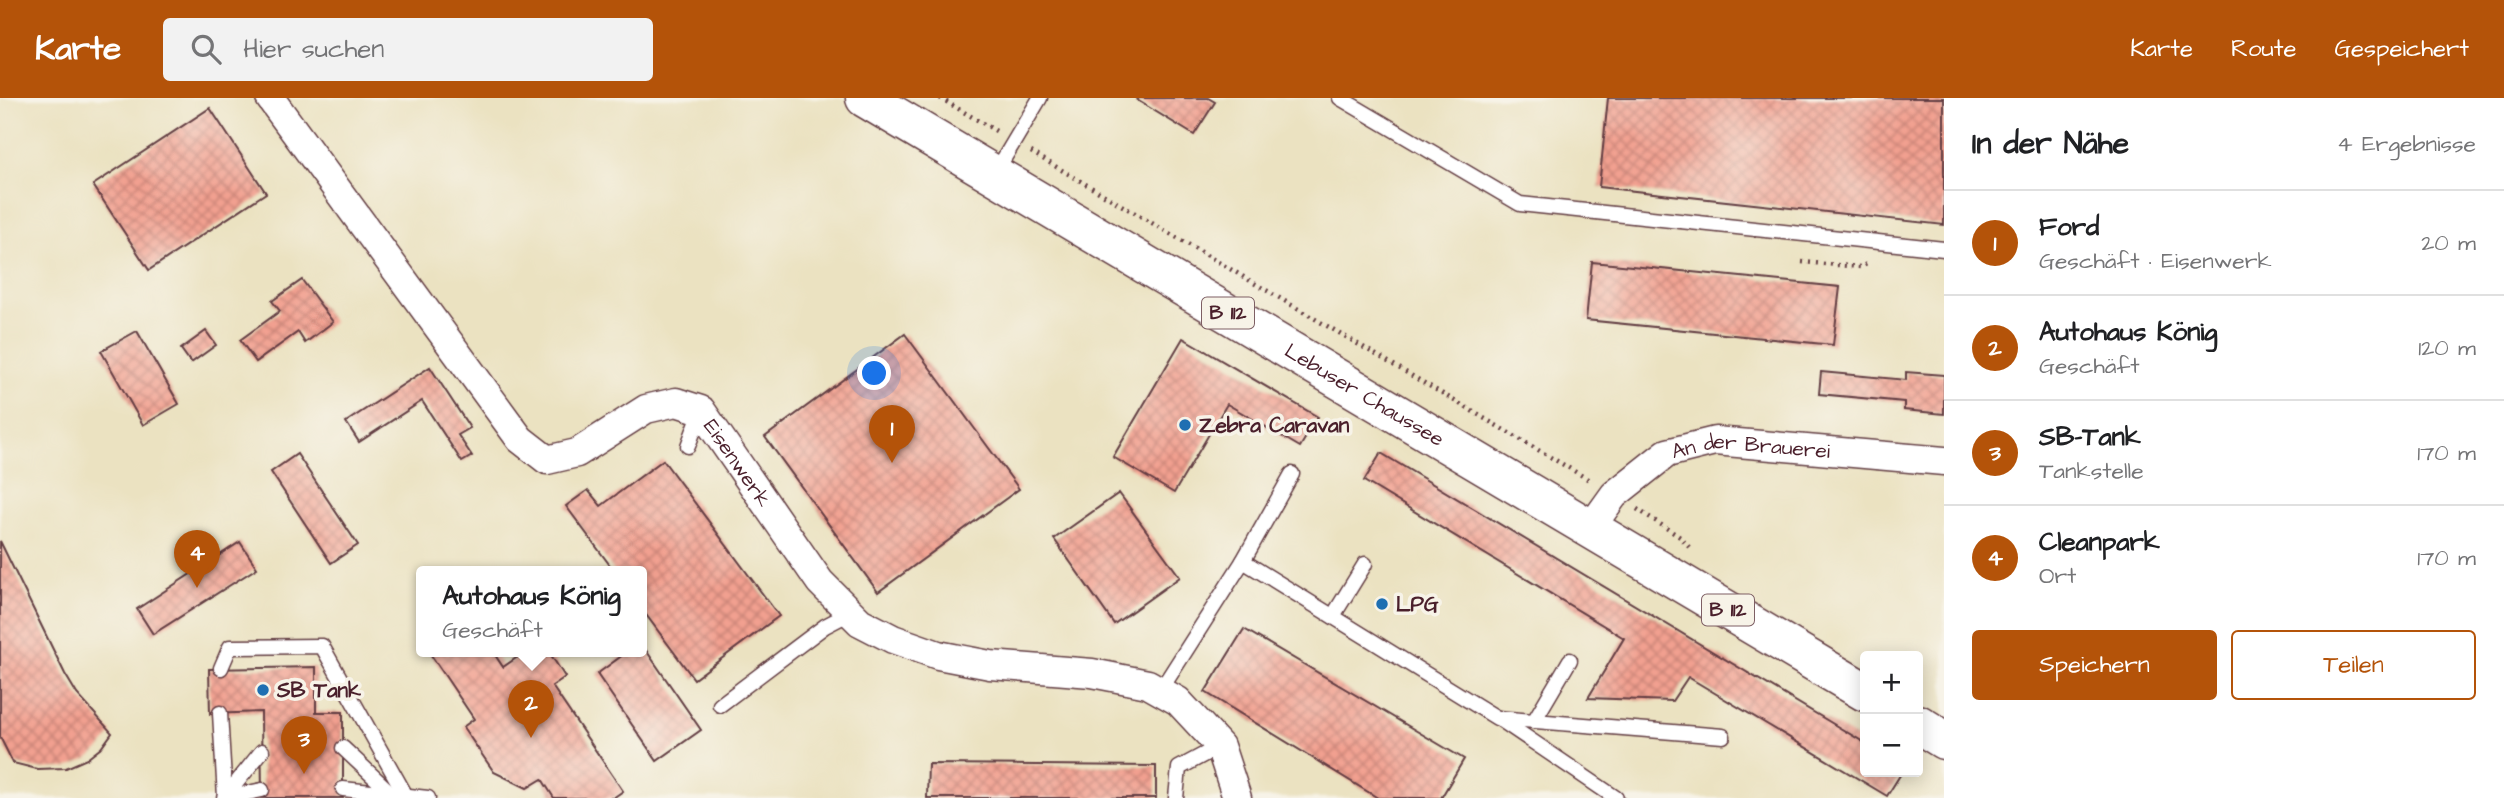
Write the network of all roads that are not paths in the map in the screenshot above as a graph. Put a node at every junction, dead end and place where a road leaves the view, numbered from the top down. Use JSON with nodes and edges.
{"nodes":[{"id":1,"x":270,"y":98,"type":"edge"},
{"id":2,"x":865,"y":98,"type":"edge"},
{"id":3,"x":1040,"y":98,"type":"edge"},
{"id":4,"x":1340,"y":98,"type":"edge"},
{"id":5,"x":994,"y":175,"type":"junction"},
{"id":6,"x":1944,"y":249,"type":"edge"},
{"id":7,"x":701,"y":410,"type":"junction"},
{"id":8,"x":688,"y":446,"type":"dead end"},
{"id":9,"x":1944,"y":461,"type":"edge"},
{"id":10,"x":1292,"y":474,"type":"dead end"},
{"id":11,"x":1591,"y":527,"type":"junction"},
{"id":12,"x":1244,"y":561,"type":"junction"},
{"id":13,"x":1365,"y":564,"type":"dead end"},
{"id":14,"x":850,"y":612,"type":"junction"},
{"id":15,"x":1333,"y":616,"type":"junction"},
{"id":16,"x":1570,"y":660,"type":"dead end"},
{"id":17,"x":221,"y":668,"type":"dead end"},
{"id":18,"x":1860,"y":689,"type":"edge"},
{"id":19,"x":1160,"y":691,"type":"junction"},
{"id":20,"x":720,"y":705,"type":"dead end"},
{"id":21,"x":220,"y":713,"type":"dead end"},
{"id":22,"x":1497,"y":718,"type":"junction"},
{"id":23,"x":1534,"y":721,"type":"junction"},
{"id":24,"x":1923,"y":727,"type":"edge"},
{"id":25,"x":1723,"y":736,"type":"dead end"},
{"id":26,"x":1944,"y":740,"type":"edge"},
{"id":27,"x":1220,"y":746,"type":"junction"},
{"id":28,"x":343,"y":748,"type":"dead end"},
{"id":29,"x":262,"y":751,"type":"dead end"},
{"id":30,"x":343,"y":789,"type":"dead end"},
{"id":31,"x":262,"y":790,"type":"dead end"},
{"id":32,"x":399,"y":795,"type":"junction"},
{"id":33,"x":225,"y":797,"type":"edge"},
{"id":34,"x":428,"y":798,"type":"edge"},
{"id":35,"x":1176,"y":798,"type":"edge"},
{"id":36,"x":1237,"y":798,"type":"edge"},
{"id":37,"x":1616,"y":798,"type":"edge"}],
"edges":[{"from":1,"to":7,"type":"street","name":"Eisenwerk"},
{"from":2,"to":5,"type":"main road","name":"Lebuser Chaussee","number":"B 112"},
{"from":3,"to":5,"type":"lane"},
{"from":4,"to":6,"type":"lane"},
{"from":5,"to":11,"type":"main road","name":"Lebuser Chaussee","number":"B 112"},
{"from":7,"to":8,"type":"lane"},
{"from":7,"to":14,"type":"street","name":"Eisenwerk"},
{"from":9,"to":11,"type":"street","name":"An der Brauerei"},
{"from":10,"to":12,"type":"lane"},
{"from":11,"to":18,"type":"main road","name":"Lebuser Chaussee","number":"B 112"},
{"from":12,"to":15,"type":"lane"},
{"from":12,"to":19,"type":"lane"},
{"from":13,"to":15,"type":"lane"},
{"from":14,"to":19,"type":"street","name":"Eisenwerk"},
{"from":14,"to":20,"type":"lane"},
{"from":15,"to":22,"type":"lane"},
{"from":16,"to":23,"type":"lane"},
{"from":17,"to":32,"type":"lane"},
{"from":19,"to":27,"type":"street","name":"Eisenwerk"},
{"from":21,"to":33,"type":"lane"},
{"from":22,"to":23,"type":"lane"},
{"from":22,"to":37,"type":"lane"},
{"from":23,"to":25,"type":"lane"},
{"from":24,"to":26,"type":"main road"},
{"from":27,"to":35,"type":"lane"},
{"from":27,"to":36,"type":"street","name":"Eisenwerk"},
{"from":28,"to":32,"type":"lane"},
{"from":29,"to":33,"type":"lane"},
{"from":30,"to":32,"type":"lane"},
{"from":31,"to":33,"type":"lane"},
{"from":32,"to":34,"type":"lane"}]}
